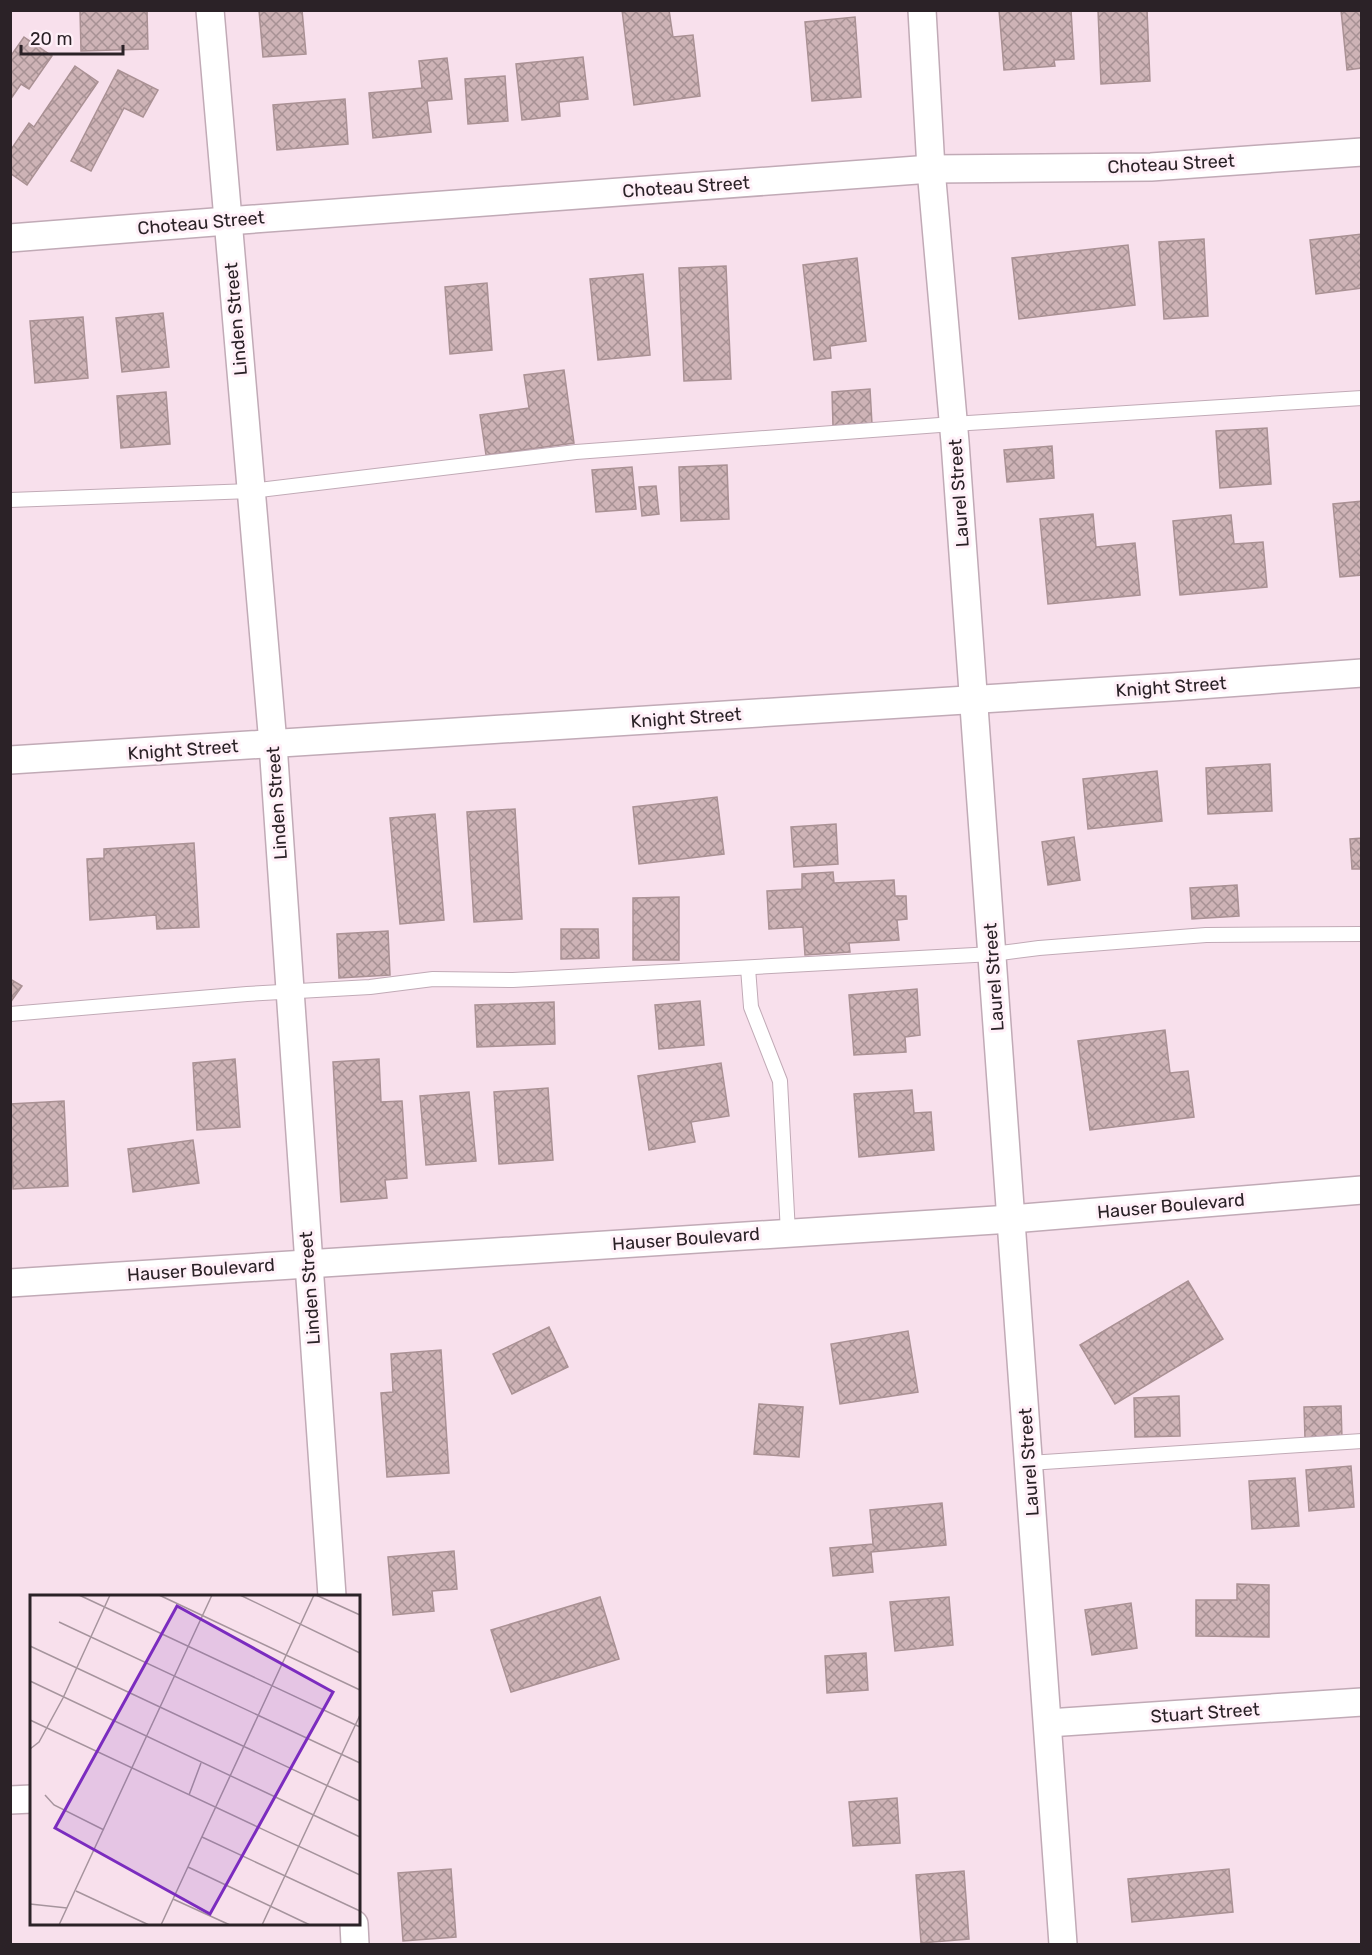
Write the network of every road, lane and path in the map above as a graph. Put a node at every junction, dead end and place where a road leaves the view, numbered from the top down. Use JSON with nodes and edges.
{"nodes":[{"id":1,"x":210,"y":10,"type":"edge"},
{"id":2,"x":922,"y":10,"type":"edge"},
{"id":3,"x":1362,"y":152,"type":"edge"},
{"id":4,"x":931,"y":169,"type":"junction"},
{"id":5,"x":227,"y":221,"type":"junction"},
{"id":6,"x":10,"y":238,"type":"edge"},
{"id":7,"x":1362,"y":398,"type":"edge"},
{"id":8,"x":953,"y":424,"type":"junction"},
{"id":9,"x":251,"y":491,"type":"junction"},
{"id":10,"x":10,"y":500,"type":"edge"},
{"id":11,"x":1362,"y":673,"type":"edge"},
{"id":12,"x":974,"y":700,"type":"junction"},
{"id":13,"x":273,"y":744,"type":"junction"},
{"id":14,"x":10,"y":760,"type":"edge"},
{"id":15,"x":1362,"y":934,"type":"edge"},
{"id":16,"x":993,"y":954,"type":"junction"},
{"id":17,"x":748,"y":968,"type":"junction"},
{"id":18,"x":290,"y":991,"type":"junction"},
{"id":19,"x":10,"y":1014,"type":"edge"},
{"id":20,"x":1362,"y":1190,"type":"edge"},
{"id":21,"x":1011,"y":1219,"type":"junction"},
{"id":22,"x":788,"y":1233,"type":"junction"},
{"id":23,"x":308,"y":1263,"type":"junction"},
{"id":24,"x":10,"y":1282,"type":"edge"},
{"id":25,"x":1362,"y":1441,"type":"edge"},
{"id":26,"x":1029,"y":1463,"type":"junction"},
{"id":27,"x":332,"y":1595,"type":"edge"},
{"id":28,"x":1362,"y":1702,"type":"edge"},
{"id":29,"x":1048,"y":1724,"type":"junction"},
{"id":30,"x":30,"y":1799,"type":"edge"},
{"id":31,"x":10,"y":1800,"type":"edge"},
{"id":32,"x":354,"y":1925,"type":"edge"},
{"id":33,"x":355,"y":1944,"type":"edge"},
{"id":34,"x":1064,"y":1944,"type":"edge"}],
"edges":[{"from":1,"to":5,"type":"street","name":"Linden Street"},
{"from":2,"to":4,"type":"street","name":"Laurel Street"},
{"from":3,"to":4,"type":"street","name":"Choteau Street"},
{"from":4,"to":5,"type":"street","name":"Choteau Street"},
{"from":4,"to":8,"type":"street","name":"Laurel Street"},
{"from":5,"to":6,"type":"street","name":"Choteau Street"},
{"from":5,"to":9,"type":"street","name":"Linden Street"},
{"from":7,"to":8,"type":"lane"},
{"from":8,"to":9,"type":"lane"},
{"from":8,"to":12,"type":"street","name":"Laurel Street"},
{"from":9,"to":10,"type":"lane"},
{"from":9,"to":13,"type":"street","name":"Linden Street"},
{"from":11,"to":12,"type":"street","name":"Knight Street"},
{"from":12,"to":13,"type":"street","name":"Knight Street"},
{"from":12,"to":16,"type":"street","name":"Laurel Street"},
{"from":13,"to":14,"type":"street","name":"Knight Street"},
{"from":13,"to":18,"type":"street","name":"Linden Street"},
{"from":15,"to":16,"type":"lane"},
{"from":16,"to":17,"type":"lane"},
{"from":16,"to":21,"type":"street","name":"Laurel Street"},
{"from":17,"to":18,"type":"lane"},
{"from":17,"to":22,"type":"lane"},
{"from":18,"to":19,"type":"lane"},
{"from":18,"to":23,"type":"street","name":"Linden Street"},
{"from":20,"to":21,"type":"street","name":"Hauser Boulevard"},
{"from":21,"to":22,"type":"street","name":"Hauser Boulevard"},
{"from":21,"to":26,"type":"street","name":"Laurel Street"},
{"from":22,"to":23,"type":"street","name":"Hauser Boulevard"},
{"from":23,"to":24,"type":"street","name":"Hauser Boulevard"},
{"from":23,"to":27,"type":"street","name":"Linden Street"},
{"from":25,"to":26,"type":"lane"},
{"from":26,"to":29,"type":"street","name":"Laurel Street"},
{"from":28,"to":29,"type":"street","name":"Stuart Street"},
{"from":29,"to":34,"type":"street","name":"Laurel Street"},
{"from":30,"to":31,"type":"street"},
{"from":32,"to":33,"type":"street"}]}
